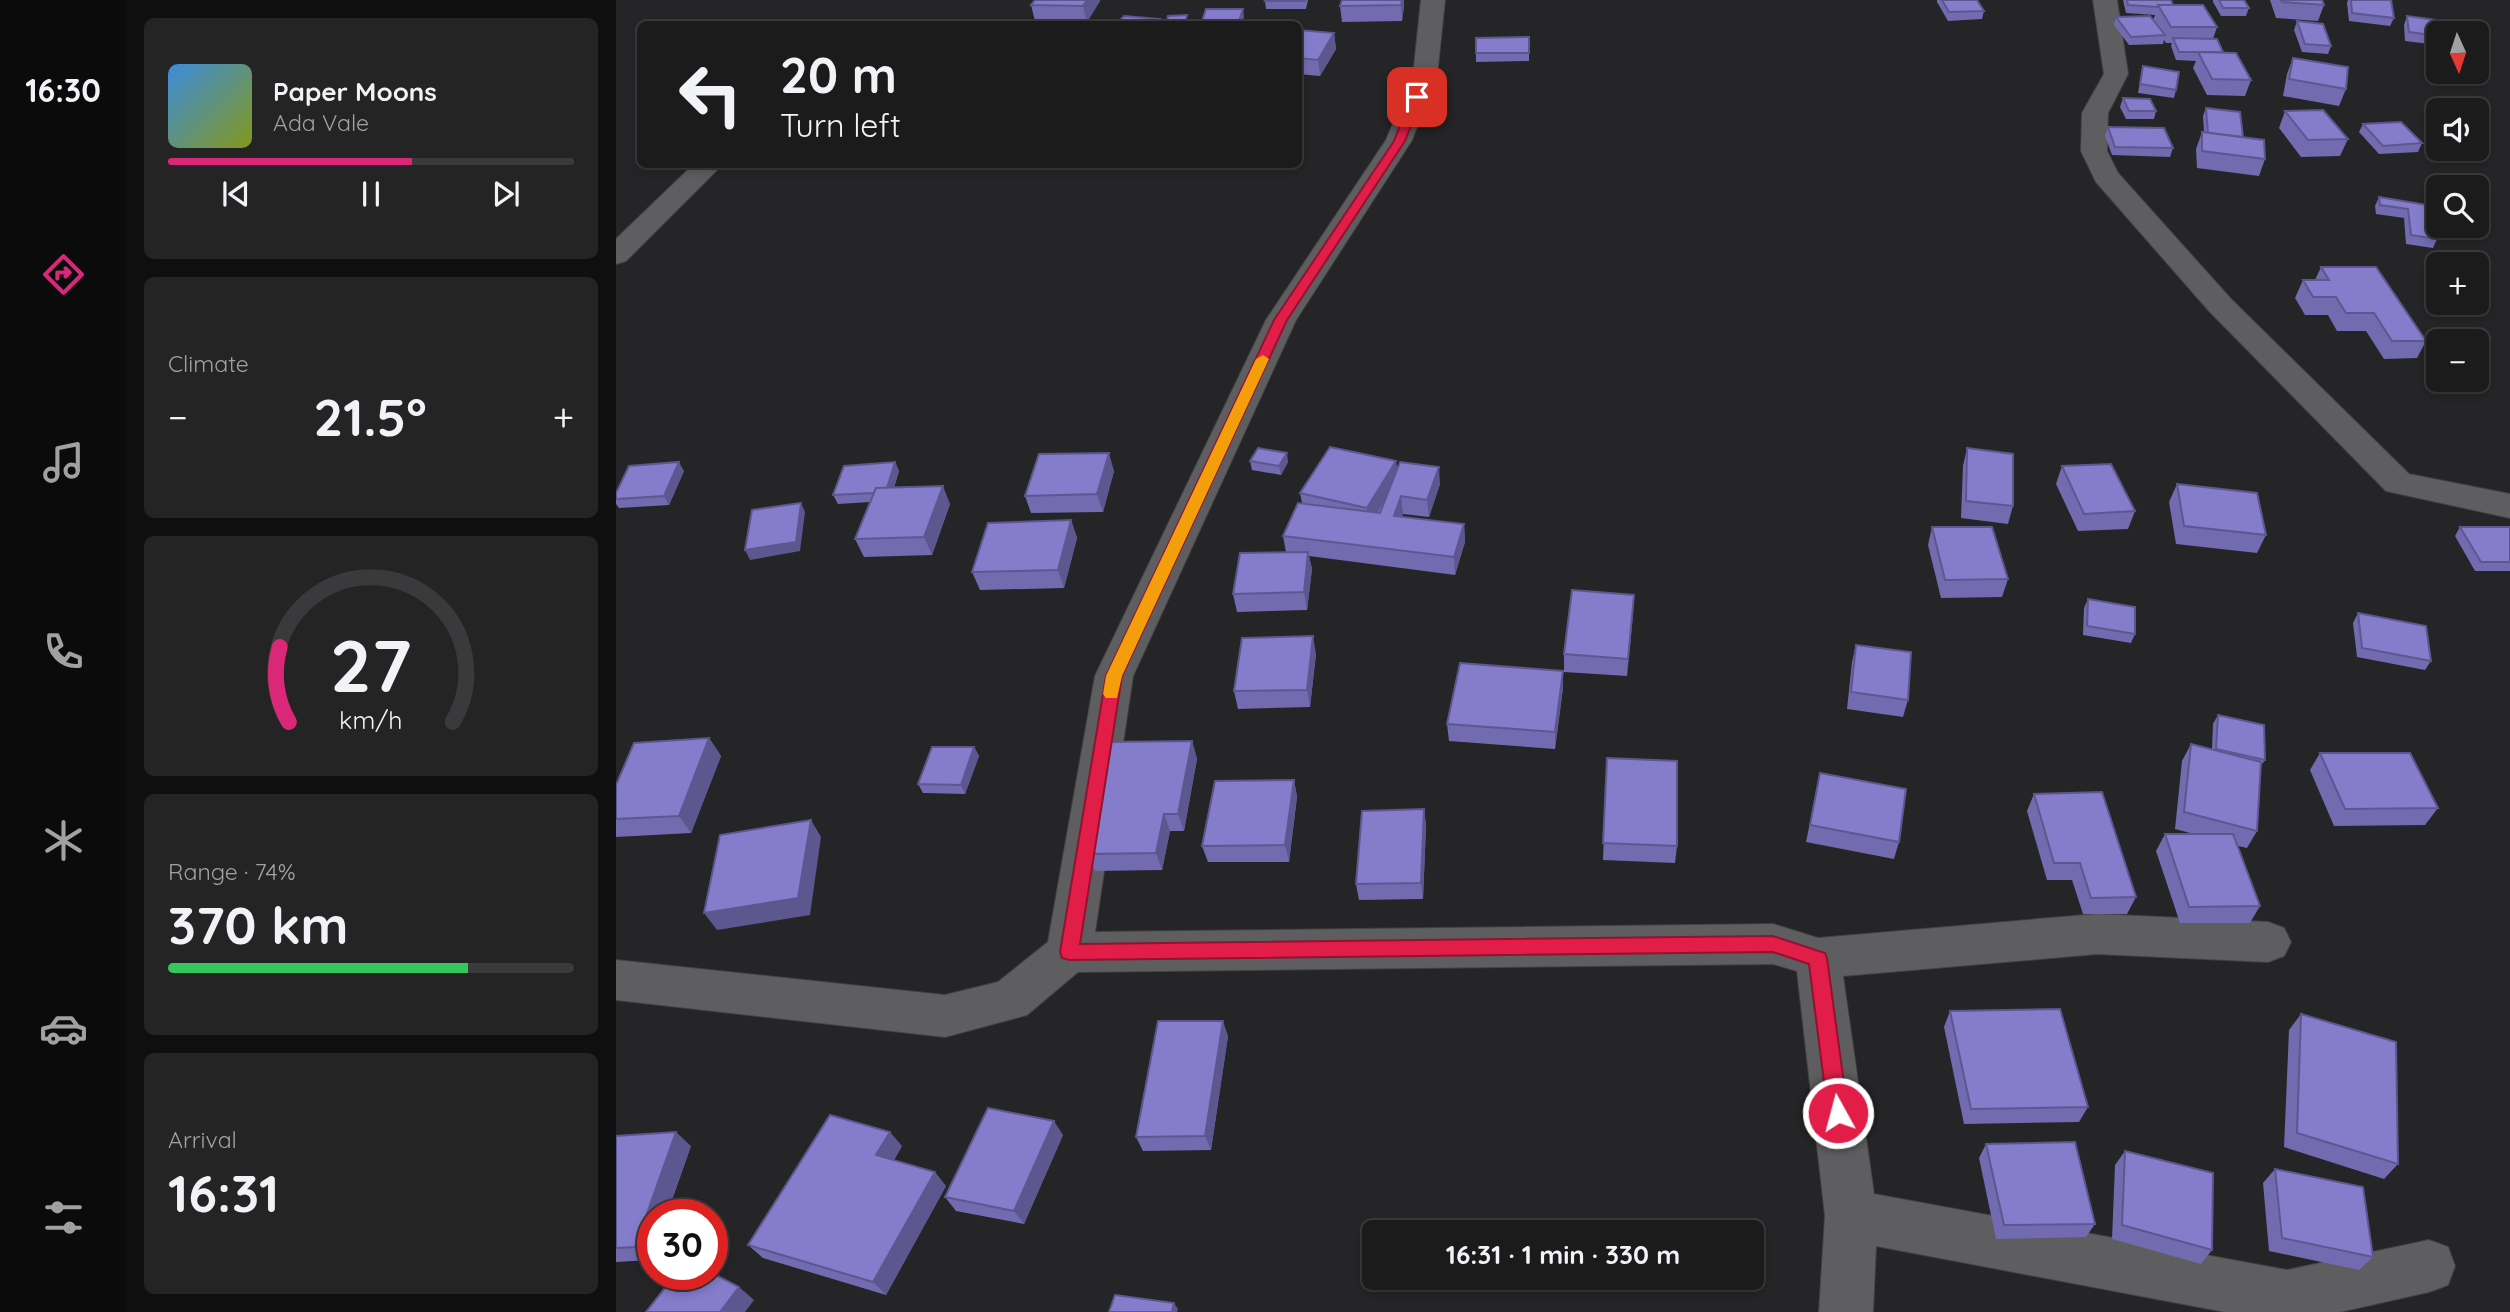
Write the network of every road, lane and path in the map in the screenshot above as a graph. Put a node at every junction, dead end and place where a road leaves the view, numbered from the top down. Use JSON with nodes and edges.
{"nodes":[{"id":1,"x":1433,"y":0,"type":"edge"},
{"id":2,"x":2105,"y":0,"type":"edge"},
{"id":3,"x":705,"y":168,"type":"edge"},
{"id":4,"x":616,"y":255,"type":"edge"},
{"id":5,"x":2510,"y":506,"type":"edge"},
{"id":6,"x":2268,"y":942,"type":"dead end"},
{"id":7,"x":1069,"y":952,"type":"junction"},
{"id":8,"x":1818,"y":958,"type":"junction"},
{"id":9,"x":616,"y":980,"type":"edge"},
{"id":10,"x":1851,"y":1216,"type":"junction"},
{"id":11,"x":2429,"y":1266,"type":"dead end"},
{"id":12,"x":1846,"y":1312,"type":"edge"}],
"edges":[{"from":1,"to":7,"type":"street"},
{"from":2,"to":5,"type":"street"},
{"from":3,"to":4,"type":"street"},
{"from":6,"to":8,"type":"street"},
{"from":7,"to":8,"type":"street"},
{"from":7,"to":9,"type":"street"},
{"from":8,"to":10,"type":"street"},
{"from":10,"to":11,"type":"street"},
{"from":10,"to":12,"type":"street"}]}
